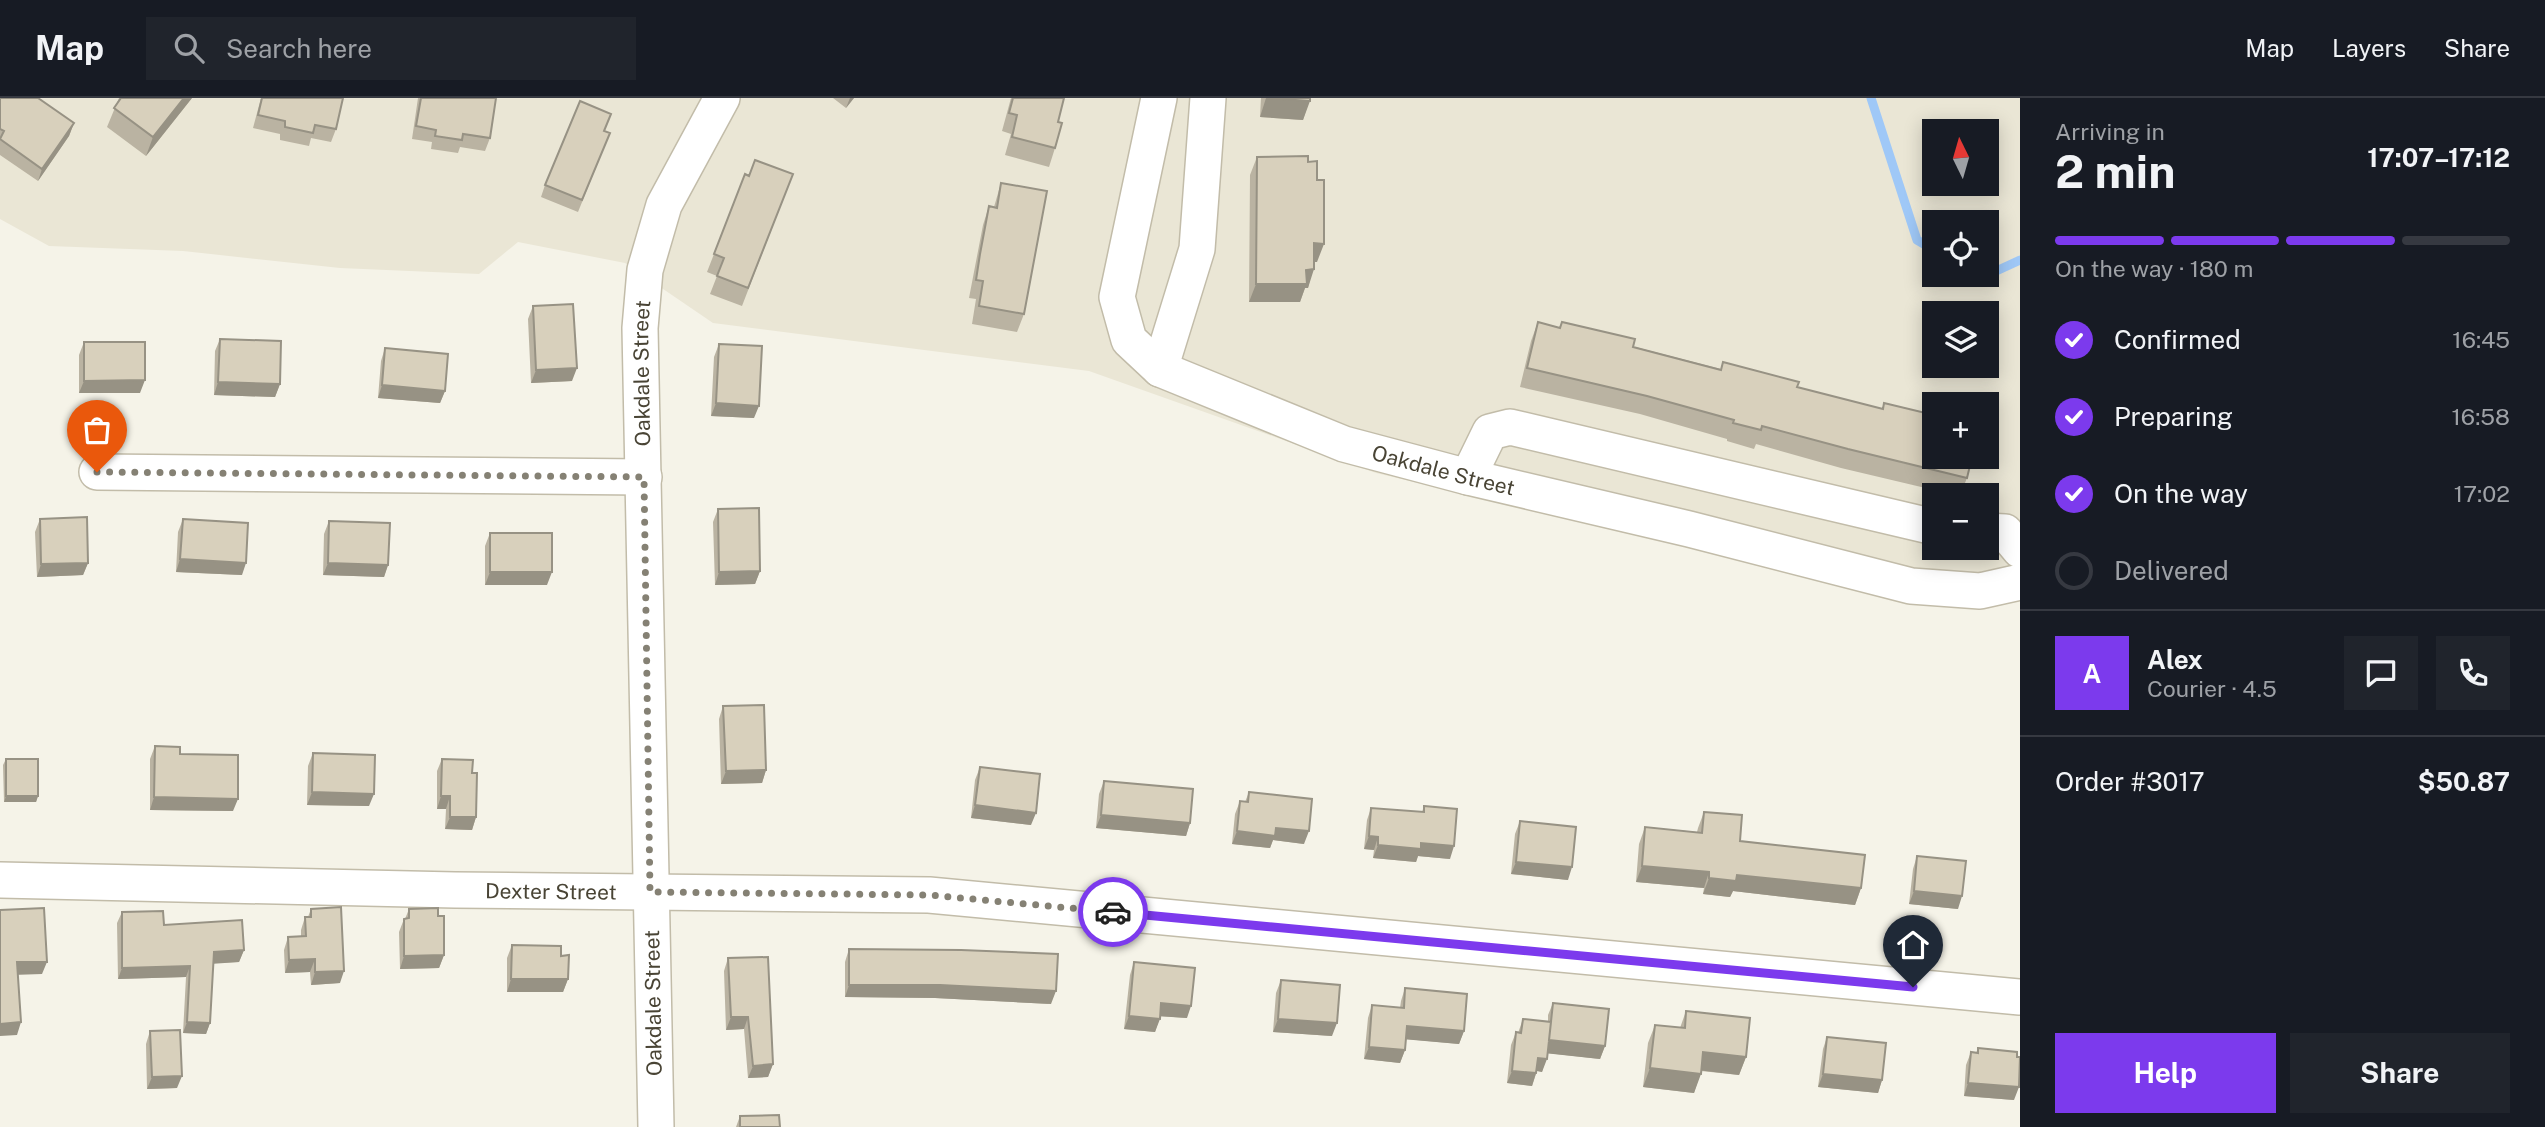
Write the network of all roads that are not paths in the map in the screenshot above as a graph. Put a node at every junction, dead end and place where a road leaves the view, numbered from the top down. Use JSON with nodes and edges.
{"nodes":[{"id":1,"x":722,"y":98,"type":"edge"},
{"id":2,"x":1159,"y":98,"type":"edge"},
{"id":3,"x":1208,"y":98,"type":"edge"},
{"id":4,"x":1160,"y":369,"type":"junction"},
{"id":5,"x":97,"y":472,"type":"dead end"},
{"id":6,"x":644,"y":477,"type":"junction"},
{"id":7,"x":1468,"y":477,"type":"junction"},
{"id":8,"x":1922,"y":524,"type":"edge"},
{"id":9,"x":1999,"y":532,"type":"edge"},
{"id":10,"x":2020,"y":550,"type":"edge"},
{"id":11,"x":2020,"y":582,"type":"edge"},
{"id":12,"x":0,"y":880,"type":"edge"},
{"id":13,"x":650,"y":892,"type":"junction"},
{"id":14,"x":2020,"y":997,"type":"edge"},
{"id":15,"x":656,"y":1127,"type":"edge"}],
"edges":[{"from":1,"to":6,"type":"street","name":"Oakdale Street"},
{"from":2,"to":4,"type":"street","name":"Oakdale Street"},
{"from":3,"to":4,"type":"street"},
{"from":4,"to":7,"type":"street","name":"Oakdale Street"},
{"from":5,"to":6,"type":"street"},
{"from":6,"to":13,"type":"street","name":"Oakdale Street"},
{"from":7,"to":8,"type":"street"},
{"from":7,"to":11,"type":"street","name":"Oakdale Street"},
{"from":9,"to":10,"type":"street"},
{"from":12,"to":13,"type":"street","name":"Dexter Street"},
{"from":13,"to":14,"type":"street","name":"Dexter Street"},
{"from":13,"to":15,"type":"street","name":"Oakdale Street"}]}
